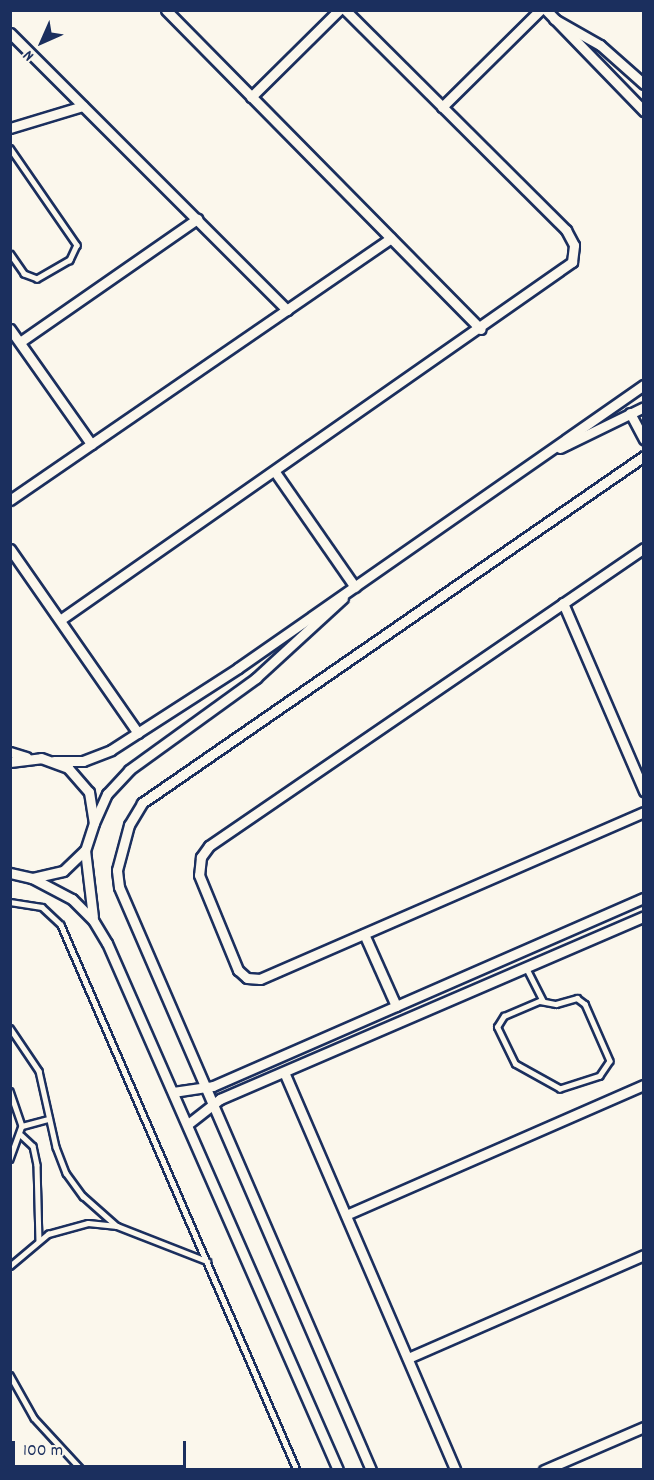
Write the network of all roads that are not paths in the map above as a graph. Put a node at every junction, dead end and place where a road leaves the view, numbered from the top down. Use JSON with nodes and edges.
{"nodes":[{"id":1,"x":166,"y":10,"type":"edge"},
{"id":2,"x":339,"y":10,"type":"edge"},
{"id":3,"x":345,"y":10,"type":"edge"},
{"id":4,"x":540,"y":10,"type":"edge"},
{"id":5,"x":546,"y":10,"type":"edge"},
{"id":6,"x":554,"y":19,"type":"junction"},
{"id":7,"x":10,"y":33,"type":"edge"},
{"id":8,"x":644,"y":84,"type":"edge"},
{"id":9,"x":251,"y":97,"type":"junction"},
{"id":10,"x":83,"y":106,"type":"junction"},
{"id":11,"x":442,"y":107,"type":"junction"},
{"id":12,"x":644,"y":111,"type":"edge"},
{"id":13,"x":10,"y":128,"type":"edge"},
{"id":14,"x":10,"y":148,"type":"edge"},
{"id":15,"x":197,"y":219,"type":"junction"},
{"id":16,"x":391,"y":238,"type":"junction"},
{"id":17,"x":10,"y":254,"type":"edge"},
{"id":18,"x":287,"y":310,"type":"junction"},
{"id":19,"x":10,"y":329,"type":"edge"},
{"id":20,"x":481,"y":329,"type":"junction"},
{"id":21,"x":20,"y":342,"type":"junction"},
{"id":22,"x":644,"y":384,"type":"edge"},
{"id":23,"x":644,"y":407,"type":"edge"},
{"id":24,"x":630,"y":413,"type":"junction"},
{"id":25,"x":644,"y":439,"type":"edge"},
{"id":26,"x":92,"y":444,"type":"junction"},
{"id":27,"x":552,"y":451,"type":"junction"},
{"id":28,"x":644,"y":456,"type":"edge"},
{"id":29,"x":275,"y":472,"type":"junction"},
{"id":30,"x":10,"y":500,"type":"edge"},
{"id":31,"x":644,"y":548,"type":"edge"},
{"id":32,"x":10,"y":549,"type":"edge"},
{"id":33,"x":355,"y":587,"type":"junction"},
{"id":34,"x":563,"y":603,"type":"junction"},
{"id":35,"x":60,"y":620,"type":"junction"},
{"id":36,"x":138,"y":733,"type":"junction"},
{"id":37,"x":10,"y":753,"type":"edge"},
{"id":38,"x":28,"y":757,"type":"junction"},
{"id":39,"x":54,"y":761,"type":"junction"},
{"id":40,"x":10,"y":762,"type":"edge"},
{"id":41,"x":644,"y":791,"type":"edge"},
{"id":42,"x":644,"y":812,"type":"edge"},
{"id":43,"x":94,"y":823,"type":"junction"},
{"id":44,"x":85,"y":850,"type":"junction"},
{"id":45,"x":11,"y":874,"type":"edge"},
{"id":46,"x":32,"y":878,"type":"junction"},
{"id":47,"x":644,"y":898,"type":"edge"},
{"id":48,"x":10,"y":902,"type":"edge"},
{"id":49,"x":644,"y":915,"type":"edge"},
{"id":50,"x":93,"y":920,"type":"junction"},
{"id":51,"x":364,"y":934,"type":"junction"},
{"id":52,"x":526,"y":967,"type":"junction"},
{"id":53,"x":543,"y":1000,"type":"junction"},
{"id":54,"x":396,"y":1006,"type":"junction"},
{"id":55,"x":10,"y":1028,"type":"edge"},
{"id":56,"x":284,"y":1072,"type":"junction"},
{"id":57,"x":644,"y":1085,"type":"edge"},
{"id":58,"x":205,"y":1089,"type":"junction"},
{"id":59,"x":10,"y":1091,"type":"edge"},
{"id":60,"x":173,"y":1092,"type":"junction"},
{"id":61,"x":212,"y":1104,"type":"junction"},
{"id":62,"x":50,"y":1119,"type":"junction"},
{"id":63,"x":188,"y":1124,"type":"junction"},
{"id":64,"x":22,"y":1126,"type":"junction"},
{"id":65,"x":21,"y":1135,"type":"junction"},
{"id":66,"x":10,"y":1159,"type":"edge"},
{"id":67,"x":346,"y":1215,"type":"junction"},
{"id":68,"x":117,"y":1226,"type":"junction"},
{"id":69,"x":39,"y":1240,"type":"junction"},
{"id":70,"x":644,"y":1255,"type":"edge"},
{"id":71,"x":207,"y":1261,"type":"junction"},
{"id":72,"x":10,"y":1266,"type":"edge"},
{"id":73,"x":408,"y":1359,"type":"junction"},
{"id":74,"x":10,"y":1375,"type":"edge"},
{"id":75,"x":644,"y":1427,"type":"edge"},
{"id":76,"x":82,"y":1470,"type":"edge"},
{"id":77,"x":297,"y":1470,"type":"edge"},
{"id":78,"x":338,"y":1470,"type":"edge"},
{"id":79,"x":370,"y":1470,"type":"edge"},
{"id":80,"x":455,"y":1470,"type":"edge"},
{"id":81,"x":544,"y":1470,"type":"edge"}],
"edges":[{"from":1,"to":9,"type":"street"},
{"from":2,"to":9,"type":"street"},
{"from":3,"to":11,"type":"street"},
{"from":4,"to":11,"type":"street"},
{"from":5,"to":6,"type":"street"},
{"from":6,"to":8,"type":"street"},
{"from":6,"to":12,"type":"street"},
{"from":7,"to":10,"type":"street"},
{"from":9,"to":16,"type":"street"},
{"from":10,"to":13,"type":"street"},
{"from":10,"to":15,"type":"street"},
{"from":11,"to":20,"type":"street"},
{"from":14,"to":17,"type":"lane"},
{"from":15,"to":18,"type":"street"},
{"from":15,"to":21,"type":"street"},
{"from":16,"to":18,"type":"street"},
{"from":16,"to":20,"type":"street"},
{"from":18,"to":26,"type":"street"},
{"from":19,"to":21,"type":"street"},
{"from":20,"to":29,"type":"street"},
{"from":21,"to":26,"type":"street"},
{"from":22,"to":27,"type":"street"},
{"from":23,"to":24,"type":"street"},
{"from":24,"to":25,"type":"street"},
{"from":24,"to":27,"type":"street"},
{"from":26,"to":30,"type":"street"},
{"from":27,"to":33,"type":"street"},
{"from":28,"to":58,"type":"street"},
{"from":29,"to":33,"type":"street"},
{"from":29,"to":35,"type":"street"},
{"from":31,"to":34,"type":"street"},
{"from":32,"to":35,"type":"street"},
{"from":33,"to":36,"type":"street"},
{"from":33,"to":43,"type":"street"},
{"from":34,"to":41,"type":"street"},
{"from":34,"to":51,"type":"street"},
{"from":35,"to":36,"type":"street"},
{"from":36,"to":39,"type":"street"},
{"from":37,"to":38,"type":"street"},
{"from":38,"to":39,"type":"street"},
{"from":38,"to":40,"type":"street"},
{"from":39,"to":43,"type":"street"},
{"from":42,"to":51,"type":"street"},
{"from":43,"to":44,"type":"street"},
{"from":44,"to":46,"type":"street"},
{"from":44,"to":50,"type":"street"},
{"from":45,"to":46,"type":"street"},
{"from":46,"to":50,"type":"street"},
{"from":47,"to":54,"type":"street"},
{"from":48,"to":71,"type":"lane"},
{"from":49,"to":52,"type":"street"},
{"from":50,"to":60,"type":"street"},
{"from":51,"to":54,"type":"street"},
{"from":52,"to":53,"type":"lane"},
{"from":52,"to":56,"type":"street"},
{"from":53,"to":53,"type":"lane"},
{"from":54,"to":58,"type":"street"},
{"from":55,"to":62,"type":"lane"},
{"from":56,"to":61,"type":"street"},
{"from":56,"to":67,"type":"street"},
{"from":57,"to":67,"type":"street"},
{"from":58,"to":60,"type":"street"},
{"from":58,"to":61,"type":"street"},
{"from":59,"to":64,"type":"lane"},
{"from":60,"to":63,"type":"street"},
{"from":61,"to":63,"type":"street"},
{"from":61,"to":79,"type":"street"},
{"from":62,"to":64,"type":"lane"},
{"from":62,"to":68,"type":"lane"},
{"from":63,"to":78,"type":"street"},
{"from":64,"to":65,"type":"lane"},
{"from":65,"to":66,"type":"lane"},
{"from":65,"to":69,"type":"lane"},
{"from":67,"to":73,"type":"street"},
{"from":68,"to":69,"type":"lane"},
{"from":68,"to":71,"type":"lane"},
{"from":69,"to":72,"type":"lane"},
{"from":70,"to":73,"type":"street"},
{"from":71,"to":77,"type":"lane"},
{"from":73,"to":80,"type":"street"},
{"from":74,"to":76,"type":"lane"},
{"from":75,"to":81,"type":"street"}]}
